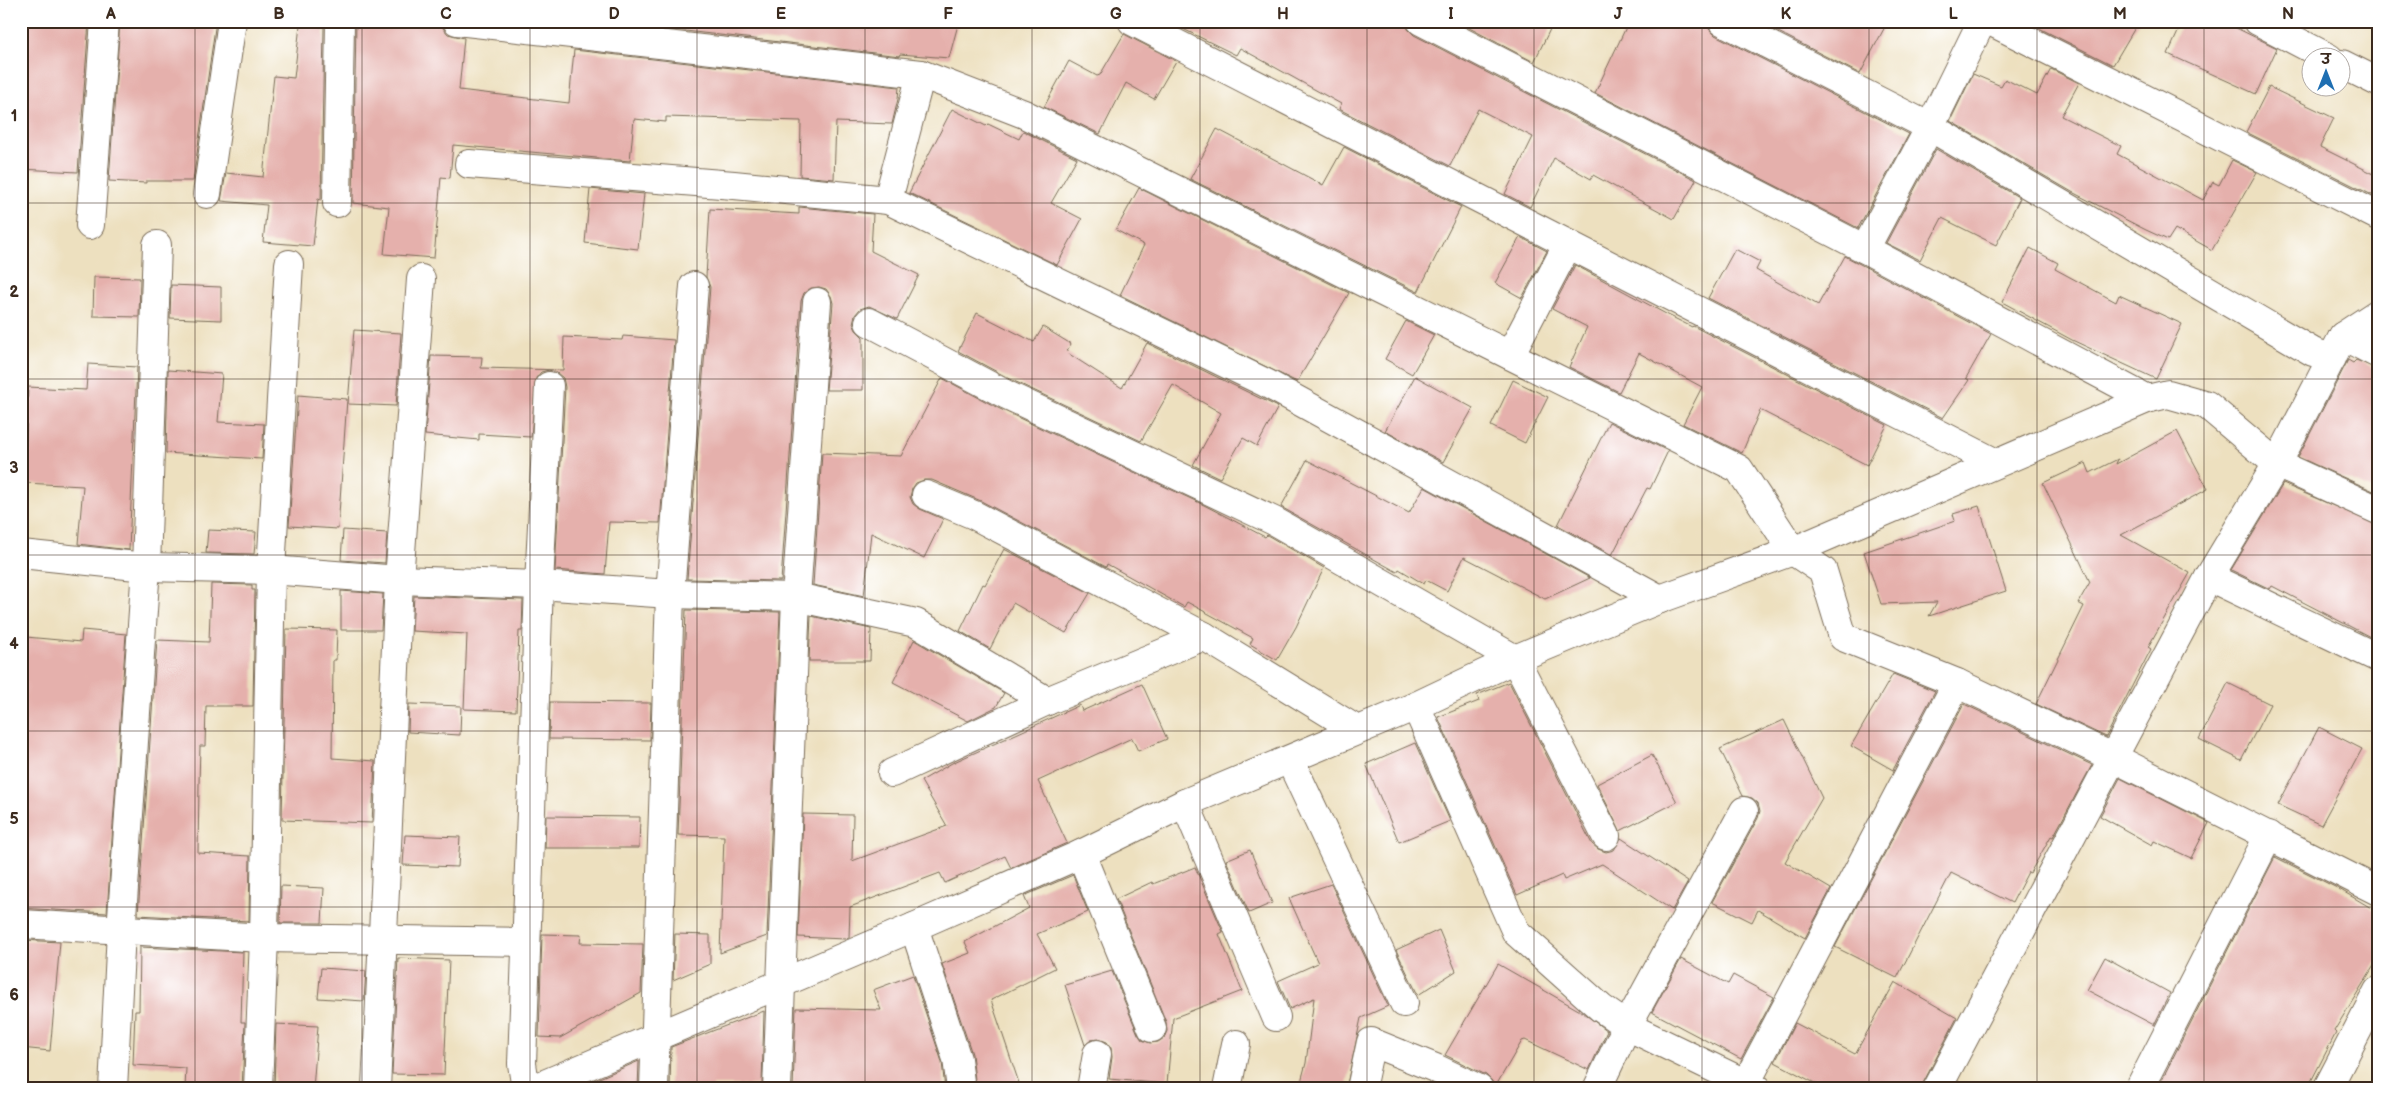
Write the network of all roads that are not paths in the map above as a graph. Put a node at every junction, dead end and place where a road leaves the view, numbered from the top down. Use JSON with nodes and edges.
{"nodes":[{"id":1,"x":105,"y":21,"type":"edge"},
{"id":2,"x":232,"y":21,"type":"edge"},
{"id":3,"x":340,"y":21,"type":"edge"},
{"id":4,"x":457,"y":21,"type":"edge"},
{"id":5,"x":1132,"y":21,"type":"edge"},
{"id":6,"x":1421,"y":21,"type":"edge"},
{"id":7,"x":1722,"y":21,"type":"edge"},
{"id":8,"x":1982,"y":21,"type":"edge"},
{"id":9,"x":1990,"y":21,"type":"edge"},
{"id":10,"x":2258,"y":21,"type":"edge"},
{"id":11,"x":2310,"y":48,"type":"edge"},
{"id":12,"x":2352,"y":69,"type":"edge"},
{"id":13,"x":921,"y":74,"type":"junction"},
{"id":14,"x":2378,"y":82,"type":"edge"},
{"id":15,"x":1930,"y":127,"type":"junction"},
{"id":16,"x":470,"y":164,"type":"dead end"},
{"id":17,"x":207,"y":194,"type":"dead end"},
{"id":18,"x":888,"y":200,"type":"junction"},
{"id":19,"x":337,"y":203,"type":"dead end"},
{"id":20,"x":2378,"y":216,"type":"edge"},
{"id":21,"x":90,"y":225,"type":"dead end"},
{"id":22,"x":1568,"y":244,"type":"junction"},
{"id":23,"x":157,"y":245,"type":"dead end"},
{"id":24,"x":1865,"y":249,"type":"junction"},
{"id":25,"x":289,"y":264,"type":"dead end"},
{"id":26,"x":421,"y":279,"type":"dead end"},
{"id":27,"x":694,"y":286,"type":"dead end"},
{"id":28,"x":818,"y":302,"type":"dead end"},
{"id":29,"x":2378,"y":313,"type":"edge"},
{"id":30,"x":870,"y":322,"type":"dead end"},
{"id":31,"x":2338,"y":347,"type":"junction"},
{"id":32,"x":2378,"y":354,"type":"edge"},
{"id":33,"x":1510,"y":355,"type":"junction"},
{"id":34,"x":549,"y":386,"type":"dead end"},
{"id":35,"x":2147,"y":398,"type":"junction"},
{"id":36,"x":1996,"y":463,"type":"junction"},
{"id":37,"x":2278,"y":464,"type":"junction"},
{"id":38,"x":926,"y":495,"type":"dead end"},
{"id":39,"x":2378,"y":510,"type":"edge"},
{"id":40,"x":1793,"y":551,"type":"junction"},
{"id":41,"x":21,"y":554,"type":"edge"},
{"id":42,"x":146,"y":567,"type":"junction"},
{"id":43,"x":271,"y":570,"type":"junction"},
{"id":44,"x":2209,"y":577,"type":"junction"},
{"id":45,"x":399,"y":580,"type":"junction"},
{"id":46,"x":539,"y":585,"type":"junction"},
{"id":47,"x":670,"y":594,"type":"junction"},
{"id":48,"x":796,"y":597,"type":"junction"},
{"id":49,"x":1660,"y":599,"type":"junction"},
{"id":50,"x":1204,"y":636,"type":"junction"},
{"id":51,"x":2378,"y":658,"type":"edge"},
{"id":52,"x":1515,"y":659,"type":"junction"},
{"id":53,"x":1957,"y":683,"type":"junction"},
{"id":54,"x":1046,"y":701,"type":"junction"},
{"id":55,"x":1416,"y":706,"type":"junction"},
{"id":56,"x":1357,"y":730,"type":"junction"},
{"id":57,"x":2114,"y":758,"type":"junction"},
{"id":58,"x":1290,"y":760,"type":"junction"},
{"id":59,"x":892,"y":774,"type":"dead end"},
{"id":60,"x":1185,"y":803,"type":"junction"},
{"id":61,"x":1744,"y":811,"type":"dead end"},
{"id":62,"x":2269,"y":835,"type":"junction"},
{"id":63,"x":1606,"y":836,"type":"dead end"},
{"id":64,"x":1081,"y":854,"type":"junction"},
{"id":65,"x":2378,"y":891,"type":"edge"},
{"id":66,"x":21,"y":924,"type":"edge"},
{"id":67,"x":914,"y":927,"type":"junction"},
{"id":68,"x":122,"y":931,"type":"junction"},
{"id":69,"x":264,"y":938,"type":"junction"},
{"id":70,"x":383,"y":939,"type":"junction"},
{"id":71,"x":526,"y":942,"type":"junction"},
{"id":72,"x":783,"y":984,"type":"junction"},
{"id":73,"x":2378,"y":992,"type":"edge"},
{"id":74,"x":1404,"y":1003,"type":"dead end"},
{"id":75,"x":1276,"y":1017,"type":"dead end"},
{"id":76,"x":1627,"y":1026,"type":"junction"},
{"id":77,"x":1152,"y":1028,"type":"dead end"},
{"id":78,"x":657,"y":1038,"type":"junction"},
{"id":79,"x":1236,"y":1044,"type":"dead end"},
{"id":80,"x":1097,"y":1054,"type":"dead end"},
{"id":81,"x":1748,"y":1087,"type":"edge"},
{"id":82,"x":114,"y":1089,"type":"edge"},
{"id":83,"x":258,"y":1089,"type":"edge"},
{"id":84,"x":376,"y":1089,"type":"edge"},
{"id":85,"x":526,"y":1089,"type":"edge"},
{"id":86,"x":533,"y":1089,"type":"edge"},
{"id":87,"x":654,"y":1089,"type":"edge"},
{"id":88,"x":777,"y":1089,"type":"edge"},
{"id":89,"x":961,"y":1089,"type":"edge"},
{"id":90,"x":1091,"y":1089,"type":"edge"},
{"id":91,"x":1227,"y":1089,"type":"edge"},
{"id":92,"x":1361,"y":1089,"type":"edge"},
{"id":93,"x":1479,"y":1089,"type":"edge"},
{"id":94,"x":1597,"y":1089,"type":"edge"},
{"id":95,"x":1937,"y":1089,"type":"edge"},
{"id":96,"x":2139,"y":1089,"type":"edge"},
{"id":97,"x":2327,"y":1089,"type":"edge"}],
"edges":[{"from":1,"to":21,"type":"street"},
{"from":2,"to":17,"type":"street"},
{"from":3,"to":19,"type":"street"},
{"from":4,"to":13,"type":"street"},
{"from":5,"to":22,"type":"street"},
{"from":6,"to":24,"type":"street"},
{"from":7,"to":15,"type":"street"},
{"from":8,"to":15,"type":"street"},
{"from":9,"to":20,"type":"street"},
{"from":10,"to":11,"type":"street"},
{"from":12,"to":14,"type":"street"},
{"from":13,"to":18,"type":"street"},
{"from":13,"to":33,"type":"street"},
{"from":15,"to":24,"type":"street"},
{"from":15,"to":31,"type":"street"},
{"from":16,"to":18,"type":"street"},
{"from":18,"to":49,"type":"street"},
{"from":22,"to":33,"type":"street"},
{"from":22,"to":36,"type":"street"},
{"from":23,"to":42,"type":"street"},
{"from":24,"to":35,"type":"street"},
{"from":25,"to":43,"type":"street"},
{"from":26,"to":45,"type":"street"},
{"from":27,"to":47,"type":"street"},
{"from":28,"to":48,"type":"street"},
{"from":29,"to":31,"type":"street"},
{"from":30,"to":52,"type":"street"},
{"from":31,"to":32,"type":"street"},
{"from":31,"to":37,"type":"street"},
{"from":33,"to":40,"type":"street"},
{"from":34,"to":46,"type":"street"},
{"from":35,"to":36,"type":"street"},
{"from":35,"to":37,"type":"street"},
{"from":36,"to":40,"type":"street"},
{"from":37,"to":39,"type":"street"},
{"from":37,"to":44,"type":"street"},
{"from":38,"to":50,"type":"street"},
{"from":40,"to":49,"type":"street"},
{"from":40,"to":53,"type":"street"},
{"from":41,"to":42,"type":"street"},
{"from":42,"to":43,"type":"street"},
{"from":42,"to":68,"type":"street"},
{"from":43,"to":45,"type":"street"},
{"from":43,"to":69,"type":"street"},
{"from":44,"to":51,"type":"street"},
{"from":44,"to":57,"type":"street"},
{"from":45,"to":46,"type":"street"},
{"from":45,"to":70,"type":"street"},
{"from":46,"to":47,"type":"street"},
{"from":46,"to":71,"type":"street"},
{"from":47,"to":48,"type":"street"},
{"from":47,"to":78,"type":"street"},
{"from":48,"to":54,"type":"street"},
{"from":48,"to":72,"type":"street"},
{"from":49,"to":52,"type":"street"},
{"from":50,"to":54,"type":"street"},
{"from":50,"to":56,"type":"street"},
{"from":52,"to":55,"type":"street"},
{"from":52,"to":63,"type":"street"},
{"from":53,"to":57,"type":"street"},
{"from":53,"to":81,"type":"street"},
{"from":54,"to":59,"type":"street"},
{"from":55,"to":56,"type":"street"},
{"from":55,"to":76,"type":"street"},
{"from":56,"to":58,"type":"street"},
{"from":57,"to":62,"type":"street"},
{"from":57,"to":95,"type":"street"},
{"from":58,"to":60,"type":"street"},
{"from":58,"to":74,"type":"street"},
{"from":60,"to":64,"type":"street"},
{"from":60,"to":75,"type":"street"},
{"from":61,"to":76,"type":"street"},
{"from":62,"to":65,"type":"street"},
{"from":62,"to":96,"type":"street"},
{"from":64,"to":67,"type":"street"},
{"from":64,"to":77,"type":"street"},
{"from":66,"to":68,"type":"street"},
{"from":67,"to":72,"type":"street"},
{"from":67,"to":89,"type":"street"},
{"from":68,"to":69,"type":"street"},
{"from":68,"to":82,"type":"street"},
{"from":69,"to":70,"type":"street"},
{"from":69,"to":83,"type":"street"},
{"from":70,"to":71,"type":"street"},
{"from":70,"to":84,"type":"street"},
{"from":71,"to":85,"type":"street"},
{"from":72,"to":78,"type":"street"},
{"from":72,"to":88,"type":"street"},
{"from":73,"to":97,"type":"street"},
{"from":76,"to":81,"type":"street"},
{"from":76,"to":94,"type":"street"},
{"from":78,"to":86,"type":"street"},
{"from":78,"to":87,"type":"street"},
{"from":79,"to":91,"type":"street"},
{"from":80,"to":90,"type":"street"},
{"from":92,"to":93,"type":"street"}]}
